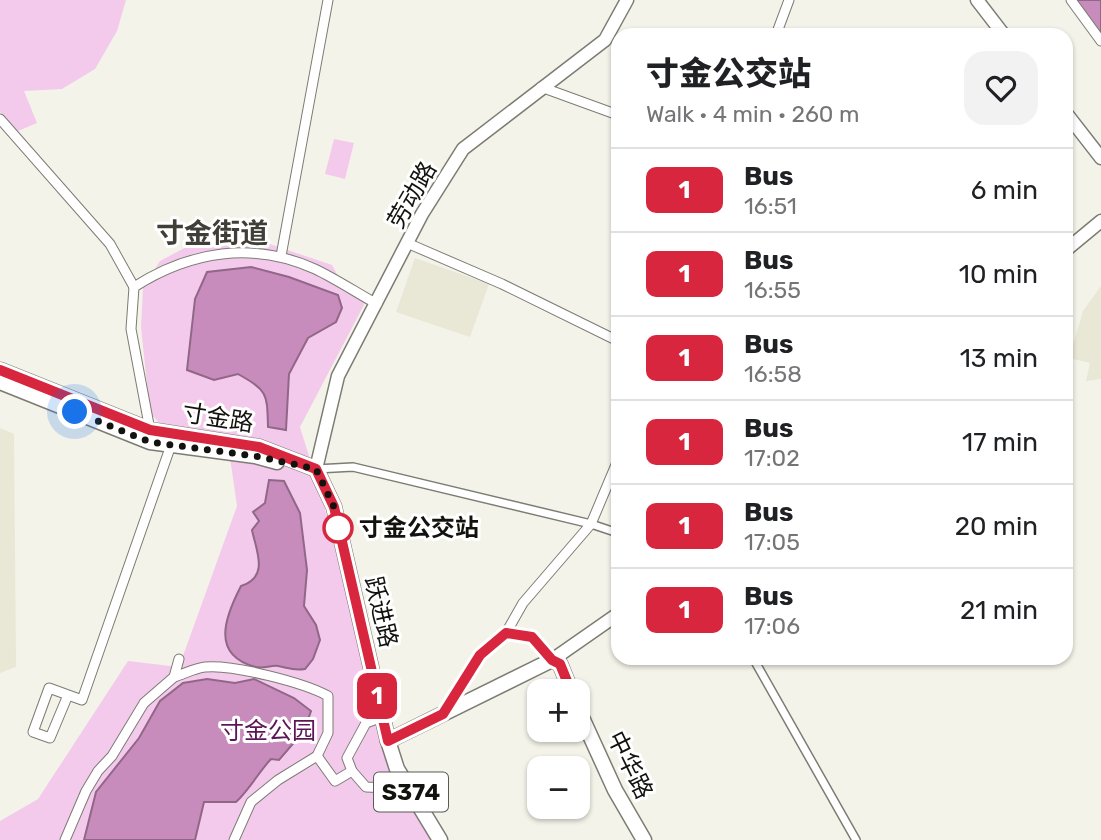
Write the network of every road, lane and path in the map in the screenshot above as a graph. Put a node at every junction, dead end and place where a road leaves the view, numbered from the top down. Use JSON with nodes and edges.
{"nodes":[{"id":1,"x":328,"y":0,"type":"edge"},
{"id":2,"x":627,"y":0,"type":"edge"},
{"id":3,"x":789,"y":0,"type":"edge"},
{"id":4,"x":976,"y":0,"type":"edge"},
{"id":5,"x":1070,"y":0,"type":"edge"},
{"id":6,"x":612,"y":28,"type":"edge"},
{"id":7,"x":779,"y":28,"type":"edge"},
{"id":8,"x":998,"y":28,"type":"edge"},
{"id":9,"x":611,"y":29,"type":"edge"},
{"id":10,"x":1101,"y":41,"type":"edge"},
{"id":11,"x":541,"y":87,"type":"junction"},
{"id":12,"x":611,"y":112,"type":"edge"},
{"id":13,"x":0,"y":119,"type":"edge"},
{"id":14,"x":1073,"y":122,"type":"edge"},
{"id":15,"x":1101,"y":158,"type":"edge"},
{"id":16,"x":1098,"y":228,"type":"edge"},
{"id":17,"x":407,"y":243,"type":"junction"},
{"id":18,"x":1073,"y":245,"type":"edge"},
{"id":19,"x":281,"y":256,"type":"junction"},
{"id":20,"x":134,"y":287,"type":"junction"},
{"id":21,"x":377,"y":303,"type":"junction"},
{"id":22,"x":611,"y":338,"type":"edge"},
{"id":23,"x":0,"y":370,"type":"edge"},
{"id":24,"x":0,"y":382,"type":"edge"},
{"id":25,"x":150,"y":430,"type":"junction"},
{"id":26,"x":171,"y":445,"type":"junction"},
{"id":27,"x":316,"y":469,"type":"junction"},
{"id":28,"x":611,"y":477,"type":"edge"},
{"id":29,"x":591,"y":524,"type":"junction"},
{"id":30,"x":611,"y":531,"type":"edge"},
{"id":31,"x":611,"y":619,"type":"edge"},
{"id":32,"x":506,"y":633,"type":"junction"},
{"id":33,"x":179,"y":659,"type":"dead end"},
{"id":34,"x":552,"y":660,"type":"junction"},
{"id":35,"x":757,"y":665,"type":"edge"},
{"id":36,"x":174,"y":677,"type":"junction"},
{"id":37,"x":566,"y":679,"type":"edge"},
{"id":38,"x":68,"y":695,"type":"junction"},
{"id":39,"x":443,"y":714,"type":"junction"},
{"id":40,"x":382,"y":717,"type":"junction"},
{"id":41,"x":590,"y":735,"type":"edge"},
{"id":42,"x":388,"y":741,"type":"junction"},
{"id":43,"x":317,"y":756,"type":"junction"},
{"id":44,"x":352,"y":771,"type":"junction"},
{"id":45,"x":403,"y":779,"type":"junction"},
{"id":46,"x":641,"y":839,"type":"edge"},
{"id":47,"x":65,"y":840,"type":"edge"},
{"id":48,"x":234,"y":840,"type":"edge"},
{"id":49,"x":440,"y":840,"type":"edge"},
{"id":50,"x":856,"y":840,"type":"edge"}],
"edges":[{"from":1,"to":19,"type":"street"},
{"from":2,"to":6,"type":"street","name":"劳动路"},
{"from":3,"to":7,"type":"street"},
{"from":4,"to":8,"type":"street"},
{"from":5,"to":10,"type":"street"},
{"from":9,"to":11,"type":"street","name":"劳动路"},
{"from":11,"to":12,"type":"street"},
{"from":11,"to":17,"type":"street","name":"劳动路"},
{"from":13,"to":20,"type":"street"},
{"from":14,"to":15,"type":"street"},
{"from":16,"to":18,"type":"street"},
{"from":17,"to":21,"type":"street","name":"劳动路"},
{"from":17,"to":22,"type":"street"},
{"from":19,"to":20,"type":"street"},
{"from":19,"to":21,"type":"street"},
{"from":20,"to":25,"type":"street"},
{"from":21,"to":27,"type":"street","name":"劳动路"},
{"from":23,"to":25,"type":"main road","name":"寸金路"},
{"from":24,"to":26,"type":"main road","name":"寸金路"},
{"from":25,"to":27,"type":"main road","name":"寸金路"},
{"from":26,"to":27,"type":"main road","name":"寸金路"},
{"from":26,"to":38,"type":"street"},
{"from":27,"to":29,"type":"street"},
{"from":27,"to":40,"type":"main road","name":"跃进路","number":"S374"},
{"from":28,"to":29,"type":"street"},
{"from":29,"to":30,"type":"street"},
{"from":29,"to":32,"type":"street"},
{"from":31,"to":34,"type":"street"},
{"from":32,"to":34,"type":"street"},
{"from":32,"to":39,"type":"street"},
{"from":33,"to":36,"type":"street"},
{"from":34,"to":37,"type":"main road"},
{"from":34,"to":39,"type":"main road","number":"S374"},
{"from":35,"to":50,"type":"street"},
{"from":36,"to":43,"type":"street"},
{"from":36,"to":47,"type":"street"},
{"from":38,"to":38,"type":"street"},
{"from":39,"to":42,"type":"main road","number":"S374"},
{"from":40,"to":42,"type":"main road","name":"跃进路","number":"S374"},
{"from":40,"to":44,"type":"street"},
{"from":41,"to":46,"type":"main road","name":"中华路"},
{"from":42,"to":45,"type":"main road","name":"跃进路","number":"S374"},
{"from":43,"to":44,"type":"street"},
{"from":43,"to":48,"type":"street"},
{"from":44,"to":45,"type":"street"},
{"from":45,"to":49,"type":"main road","name":"跃进路","number":"S374"}]}
